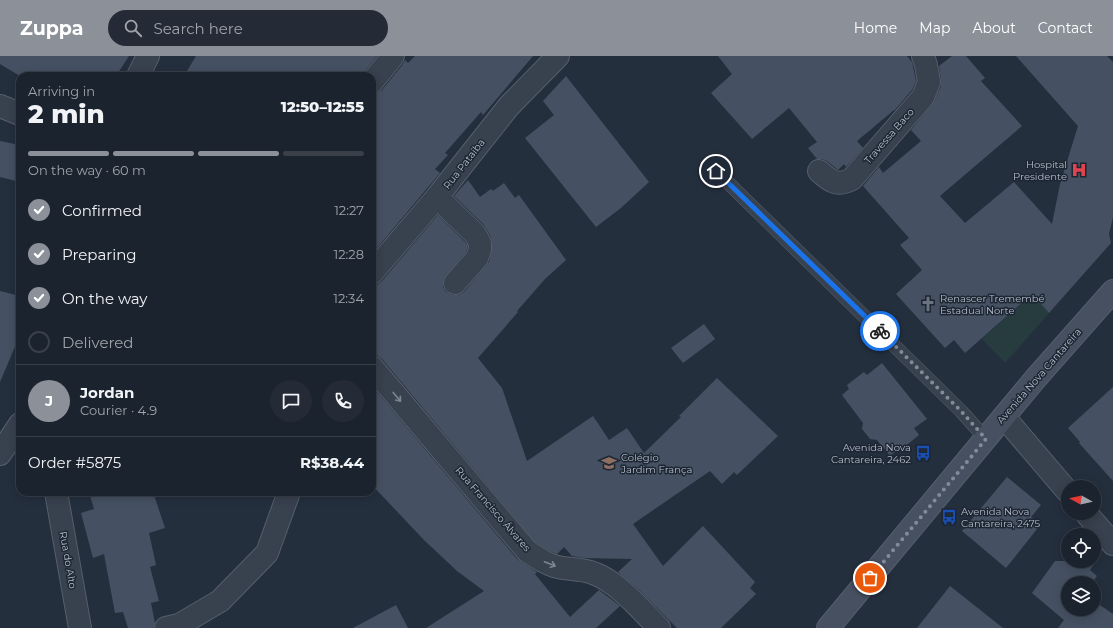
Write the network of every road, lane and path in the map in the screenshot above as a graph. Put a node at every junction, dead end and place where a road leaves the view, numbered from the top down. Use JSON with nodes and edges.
{"nodes":[{"id":1,"x":148,"y":56,"type":"edge"},
{"id":2,"x":393,"y":56,"type":"edge"},
{"id":3,"x":558,"y":56,"type":"edge"},
{"id":4,"x":923,"y":56,"type":"edge"},
{"id":5,"x":140,"y":72,"type":"edge"},
{"id":6,"x":376,"y":77,"type":"edge"},
{"id":7,"x":0,"y":106,"type":"edge"},
{"id":8,"x":16,"y":112,"type":"edge"},
{"id":9,"x":716,"y":171,"type":"dead end"},
{"id":10,"x":819,"y":171,"type":"dead end"},
{"id":11,"x":438,"y":197,"type":"junction"},
{"id":12,"x":376,"y":268,"type":"edge"},
{"id":13,"x":455,"y":283,"type":"dead end"},
{"id":14,"x":1113,"y":291,"type":"edge"},
{"id":15,"x":376,"y":372,"type":"edge"},
{"id":16,"x":1004,"y":417,"type":"junction"},
{"id":17,"x":16,"y":430,"type":"edge"},
{"id":18,"x":986,"y":439,"type":"junction"},
{"id":19,"x":0,"y":454,"type":"edge"},
{"id":20,"x":1061,"y":484,"type":"edge"},
{"id":21,"x":57,"y":496,"type":"edge"},
{"id":22,"x":288,"y":496,"type":"edge"},
{"id":23,"x":1092,"y":520,"type":"edge"},
{"id":24,"x":1113,"y":544,"type":"edge"},
{"id":25,"x":80,"y":628,"type":"edge"},
{"id":26,"x":166,"y":628,"type":"edge"},
{"id":27,"x":659,"y":628,"type":"edge"},
{"id":28,"x":828,"y":628,"type":"edge"}],
"edges":[{"from":1,"to":5,"type":"street"},
{"from":2,"to":6,"type":"street"},
{"from":3,"to":11,"type":"street","name":"Rua Pataíba"},
{"from":4,"to":10,"type":"street","name":"Travessa Baco"},
{"from":7,"to":8,"type":"street"},
{"from":9,"to":18,"type":"lane"},
{"from":11,"to":12,"type":"street","name":"Rua Pataíba"},
{"from":11,"to":13,"type":"street"},
{"from":14,"to":16,"type":"main road","name":"Avenida Nova Cantareira"},
{"from":15,"to":27,"type":"street","name":"Rua Francisco Álvares","one_way":true},
{"from":16,"to":18,"type":"main road","name":"Avenida Nova Cantareira"},
{"from":16,"to":20,"type":"street"},
{"from":17,"to":19,"type":"street"},
{"from":18,"to":28,"type":"main road","name":"Avenida Nova Cantareira"},
{"from":21,"to":25,"type":"street","name":"Rua do Alto"},
{"from":22,"to":26,"type":"street"},
{"from":23,"to":24,"type":"street"}]}
